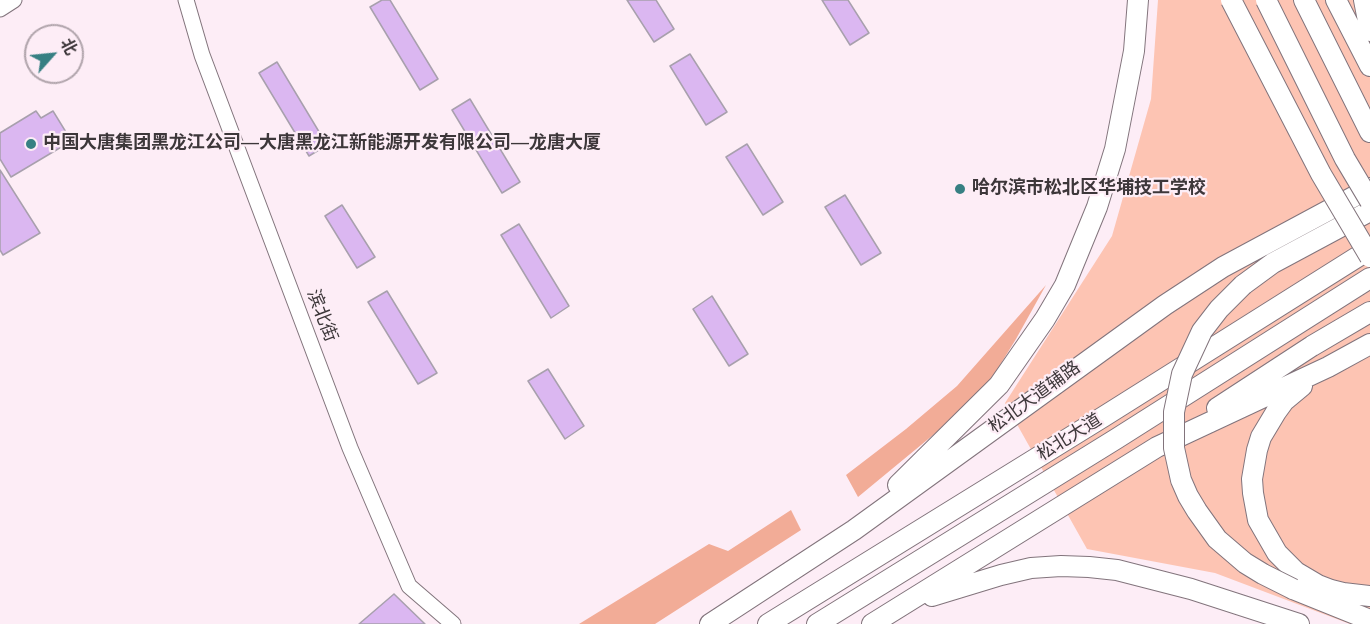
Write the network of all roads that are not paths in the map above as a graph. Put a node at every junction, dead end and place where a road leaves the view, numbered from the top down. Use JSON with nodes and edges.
{"nodes":[{"id":1,"x":14,"y":0,"type":"edge"},
{"id":2,"x":186,"y":0,"type":"edge"},
{"id":3,"x":1138,"y":0,"type":"edge"},
{"id":4,"x":1231,"y":0,"type":"edge"},
{"id":5,"x":1266,"y":0,"type":"edge"},
{"id":6,"x":1304,"y":0,"type":"edge"},
{"id":7,"x":1336,"y":0,"type":"edge"},
{"id":8,"x":1364,"y":0,"type":"edge"},
{"id":9,"x":0,"y":9,"type":"edge"},
{"id":10,"x":1370,"y":31,"type":"edge"},
{"id":11,"x":1370,"y":66,"type":"edge"},
{"id":12,"x":1370,"y":132,"type":"edge"},
{"id":13,"x":1370,"y":188,"type":"edge"},
{"id":14,"x":1370,"y":201,"type":"edge"},
{"id":15,"x":1370,"y":211,"type":"edge"},
{"id":16,"x":1370,"y":249,"type":"edge"},
{"id":17,"x":1370,"y":257,"type":"edge"},
{"id":18,"x":1370,"y":278,"type":"edge"},
{"id":19,"x":1370,"y":312,"type":"edge"},
{"id":20,"x":1370,"y":344,"type":"edge"},
{"id":21,"x":1328,"y":367,"type":"junction"},
{"id":22,"x":1157,"y":447,"type":"junction"},
{"id":23,"x":854,"y":530,"type":"junction"},
{"id":24,"x":1370,"y":596,"type":"edge"},
{"id":25,"x":901,"y":606,"type":"junction"},
{"id":26,"x":723,"y":618,"type":"edge"},
{"id":27,"x":1370,"y":620,"type":"edge"},
{"id":28,"x":453,"y":624,"type":"edge"},
{"id":29,"x":711,"y":624,"type":"edge"},
{"id":30,"x":768,"y":624,"type":"edge"},
{"id":31,"x":817,"y":624,"type":"edge"},
{"id":32,"x":872,"y":624,"type":"edge"},
{"id":33,"x":1299,"y":624,"type":"edge"}],
"edges":[{"from":1,"to":9,"type":"street"},
{"from":2,"to":28,"type":"street","name":"滨北街"},
{"from":3,"to":23,"type":"highway"},
{"from":4,"to":17,"type":"highway","bridge":true},
{"from":5,"to":14,"type":"highway","bridge":true},
{"from":6,"to":12,"type":"highway"},
{"from":7,"to":11,"type":"highway"},
{"from":8,"to":10,"type":"highway"},
{"from":13,"to":23,"type":"highway","name":"松北大道辅路"},
{"from":15,"to":27,"type":"highway","bridge":true},
{"from":16,"to":30,"type":"highway","name":"松北大道"},
{"from":18,"to":31,"type":"highway","name":"松北大道"},
{"from":19,"to":22,"type":"highway"},
{"from":20,"to":21,"type":"highway"},
{"from":21,"to":22,"type":"highway"},
{"from":21,"to":24,"type":"highway"},
{"from":22,"to":25,"type":"highway"},
{"from":23,"to":26,"type":"highway","name":"松北大道辅路"},
{"from":25,"to":32,"type":"highway"},
{"from":25,"to":33,"type":"highway"},
{"from":26,"to":29,"type":"highway","name":"松北大道辅路"}]}
